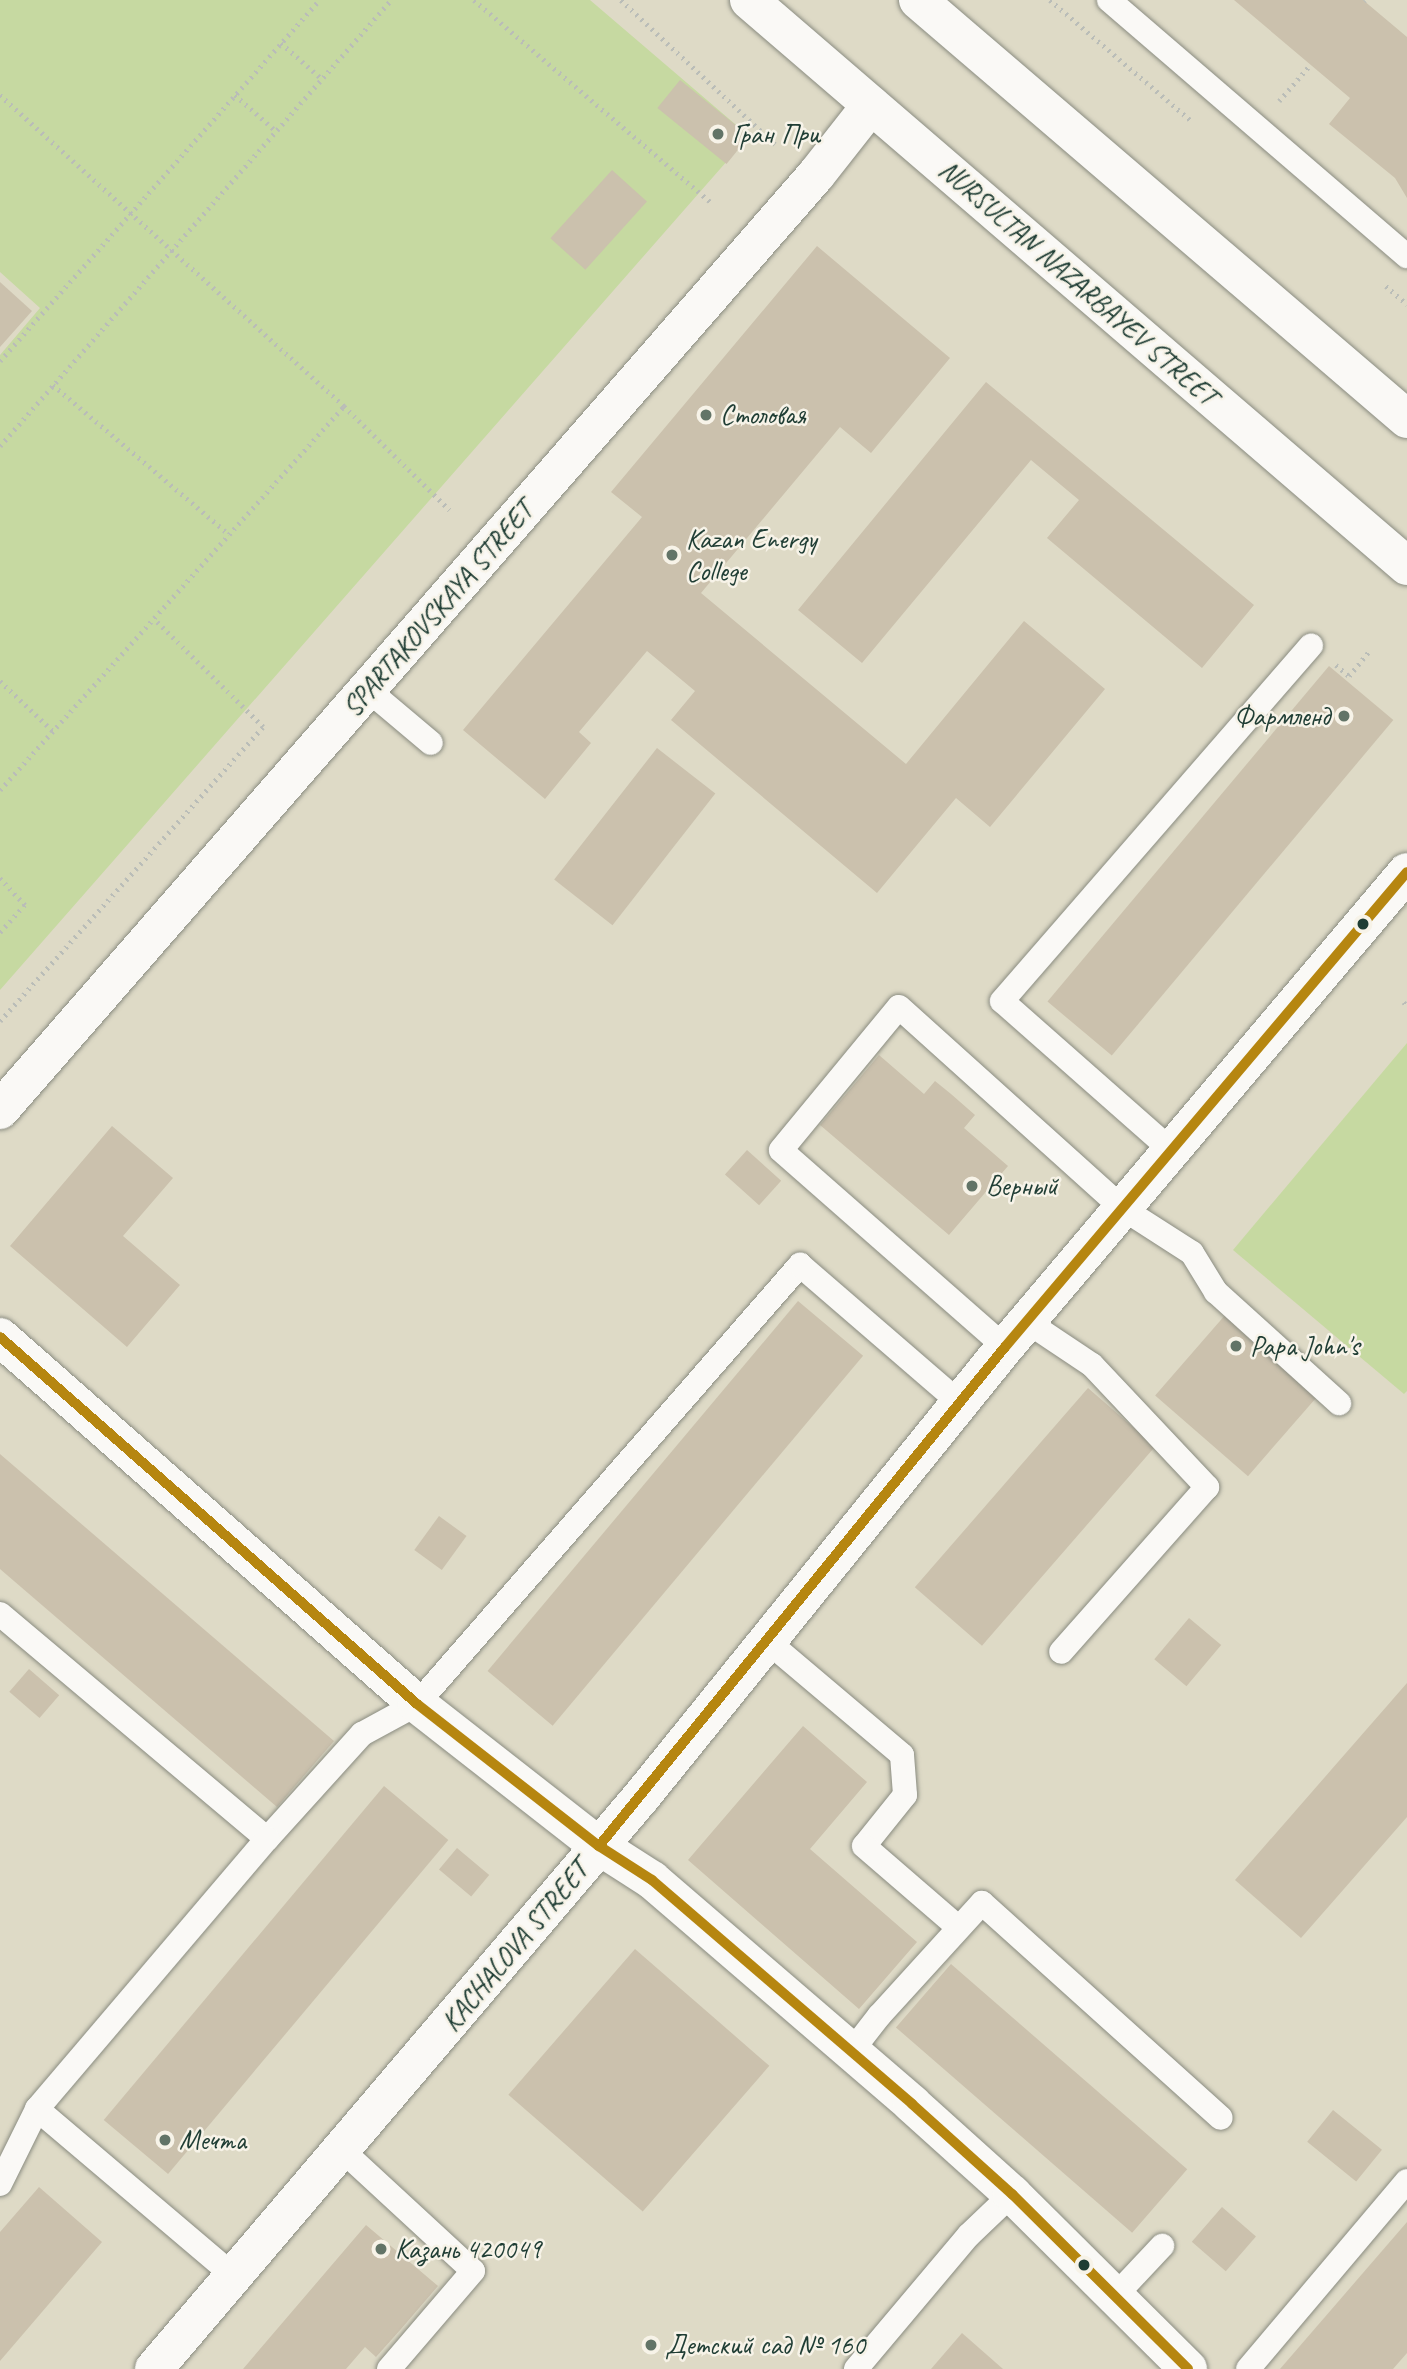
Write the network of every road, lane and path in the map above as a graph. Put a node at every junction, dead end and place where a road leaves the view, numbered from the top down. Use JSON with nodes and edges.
{"nodes":[{"id":1,"x":319,"y":0,"type":"edge"},
{"id":2,"x":391,"y":0,"type":"edge"},
{"id":3,"x":474,"y":0,"type":"edge"},
{"id":4,"x":621,"y":0,"type":"edge"},
{"id":5,"x":749,"y":0,"type":"edge"},
{"id":6,"x":1109,"y":0,"type":"edge"},
{"id":7,"x":933,"y":5,"type":"edge"},
{"id":8,"x":281,"y":43,"type":"junction"},
{"id":9,"x":1310,"y":65,"type":"dead end"},
{"id":10,"x":322,"y":79,"type":"junction"},
{"id":11,"x":0,"y":95,"type":"edge"},
{"id":12,"x":236,"y":95,"type":"junction"},
{"id":13,"x":871,"y":105,"type":"junction"},
{"id":14,"x":1258,"y":126,"type":"junction"},
{"id":15,"x":276,"y":131,"type":"junction"},
{"id":16,"x":775,"y":144,"type":"dead end"},
{"id":17,"x":712,"y":203,"type":"dead end"},
{"id":18,"x":131,"y":213,"type":"junction"},
{"id":19,"x":172,"y":250,"type":"junction"},
{"id":20,"x":1407,"y":256,"type":"edge"},
{"id":21,"x":0,"y":361,"type":"edge"},
{"id":22,"x":53,"y":386,"type":"junction"},
{"id":23,"x":344,"y":406,"type":"junction"},
{"id":24,"x":1407,"y":419,"type":"edge"},
{"id":25,"x":0,"y":446,"type":"edge"},
{"id":26,"x":450,"y":510,"type":"dead end"},
{"id":27,"x":229,"y":534,"type":"junction"},
{"id":28,"x":1407,"y":566,"type":"edge"},
{"id":29,"x":154,"y":618,"type":"junction"},
{"id":30,"x":1311,"y":645,"type":"dead end"},
{"id":31,"x":0,"y":681,"type":"edge"},
{"id":32,"x":368,"y":690,"type":"junction"},
{"id":33,"x":53,"y":731,"type":"junction"},
{"id":34,"x":432,"y":743,"type":"dead end"},
{"id":35,"x":0,"y":790,"type":"edge"},
{"id":36,"x":1407,"y":872,"type":"edge"},
{"id":37,"x":0,"y":878,"type":"edge"},
{"id":38,"x":0,"y":933,"type":"edge"},
{"id":39,"x":0,"y":1021,"type":"edge"},
{"id":40,"x":0,"y":1110,"type":"edge"},
{"id":41,"x":1171,"y":1150,"type":"junction"},
{"id":42,"x":1122,"y":1209,"type":"junction"},
{"id":43,"x":1015,"y":1334,"type":"junction"},
{"id":44,"x":0,"y":1337,"type":"edge"},
{"id":45,"x":960,"y":1403,"type":"junction"},
{"id":46,"x":1339,"y":1403,"type":"dead end"},
{"id":47,"x":0,"y":1614,"type":"edge"},
{"id":48,"x":766,"y":1640,"type":"junction"},
{"id":49,"x":1061,"y":1653,"type":"dead end"},
{"id":50,"x":417,"y":1704,"type":"junction"},
{"id":51,"x":267,"y":1839,"type":"junction"},
{"id":52,"x":599,"y":1846,"type":"junction"},
{"id":53,"x":959,"y":1928,"type":"junction"},
{"id":54,"x":851,"y":2052,"type":"junction"},
{"id":55,"x":37,"y":2109,"type":"junction"},
{"id":56,"x":1221,"y":2118,"type":"dead end"},
{"id":57,"x":342,"y":2150,"type":"junction"},
{"id":58,"x":1407,"y":2181,"type":"edge"},
{"id":59,"x":0,"y":2184,"type":"edge"},
{"id":60,"x":1012,"y":2194,"type":"junction"},
{"id":61,"x":1162,"y":2246,"type":"dead end"},
{"id":62,"x":234,"y":2276,"type":"junction"},
{"id":63,"x":1115,"y":2296,"type":"junction"},
{"id":64,"x":154,"y":2369,"type":"edge"},
{"id":65,"x":389,"y":2369,"type":"edge"},
{"id":66,"x":856,"y":2369,"type":"edge"},
{"id":67,"x":1188,"y":2369,"type":"edge"},
{"id":68,"x":1248,"y":2369,"type":"edge"}],
"edges":[{"from":1,"to":8,"type":"path"},
{"from":2,"to":10,"type":"path"},
{"from":3,"to":17,"type":"path"},
{"from":4,"to":16,"type":"path"},
{"from":5,"to":13,"type":"street","name":"NURSULTAN NAZARBAYEV STREET"},
{"from":6,"to":14,"type":"lane"},
{"from":7,"to":24,"type":"street"},
{"from":8,"to":10,"type":"path"},
{"from":8,"to":12,"type":"path"},
{"from":9,"to":14,"type":"path"},
{"from":10,"to":15,"type":"path"},
{"from":11,"to":18,"type":"path"},
{"from":12,"to":15,"type":"path"},
{"from":12,"to":18,"type":"path"},
{"from":13,"to":28,"type":"street","name":"NURSULTAN NAZARBAYEV STREET"},
{"from":13,"to":32,"type":"street","name":"SPARTAKOVSKAYA STREET"},
{"from":14,"to":20,"type":"lane"},
{"from":15,"to":19,"type":"path"},
{"from":18,"to":19,"type":"path"},
{"from":18,"to":21,"type":"path"},
{"from":19,"to":22,"type":"path"},
{"from":19,"to":23,"type":"path"},
{"from":22,"to":25,"type":"path"},
{"from":22,"to":27,"type":"path"},
{"from":23,"to":26,"type":"path"},
{"from":23,"to":27,"type":"path"},
{"from":27,"to":29,"type":"path"},
{"from":29,"to":33,"type":"path"},
{"from":29,"to":39,"type":"path"},
{"from":30,"to":41,"type":"lane"},
{"from":31,"to":33,"type":"path"},
{"from":32,"to":34,"type":"lane"},
{"from":32,"to":40,"type":"street","name":"SPARTAKOVSKAYA STREET"},
{"from":33,"to":35,"type":"path"},
{"from":36,"to":41,"type":"street","name":"KACHALOVA STREET"},
{"from":37,"to":38,"type":"path"},
{"from":41,"to":42,"type":"street","name":"KACHALOVA STREET"},
{"from":42,"to":43,"type":"street","name":"KACHALOVA STREET"},
{"from":42,"to":43,"type":"lane"},
{"from":42,"to":46,"type":"lane"},
{"from":43,"to":45,"type":"street","name":"KACHALOVA STREET"},
{"from":43,"to":49,"type":"lane"},
{"from":44,"to":50,"type":"street"},
{"from":45,"to":48,"type":"street","name":"KACHALOVA STREET"},
{"from":45,"to":50,"type":"lane"},
{"from":47,"to":51,"type":"lane"},
{"from":48,"to":52,"type":"street","name":"KACHALOVA STREET"},
{"from":48,"to":53,"type":"lane"},
{"from":50,"to":51,"type":"lane"},
{"from":50,"to":52,"type":"street"},
{"from":51,"to":55,"type":"lane"},
{"from":52,"to":54,"type":"street"},
{"from":52,"to":57,"type":"street","name":"KACHALOVA STREET"},
{"from":53,"to":54,"type":"lane"},
{"from":53,"to":56,"type":"lane"},
{"from":54,"to":60,"type":"street"},
{"from":55,"to":59,"type":"lane"},
{"from":55,"to":62,"type":"lane"},
{"from":57,"to":62,"type":"street","name":"KACHALOVA STREET"},
{"from":57,"to":65,"type":"lane"},
{"from":58,"to":68,"type":"lane"},
{"from":60,"to":63,"type":"street"},
{"from":60,"to":66,"type":"lane"},
{"from":61,"to":63,"type":"lane"},
{"from":62,"to":64,"type":"street","name":"KACHALOVA STREET"},
{"from":63,"to":67,"type":"street"}]}
